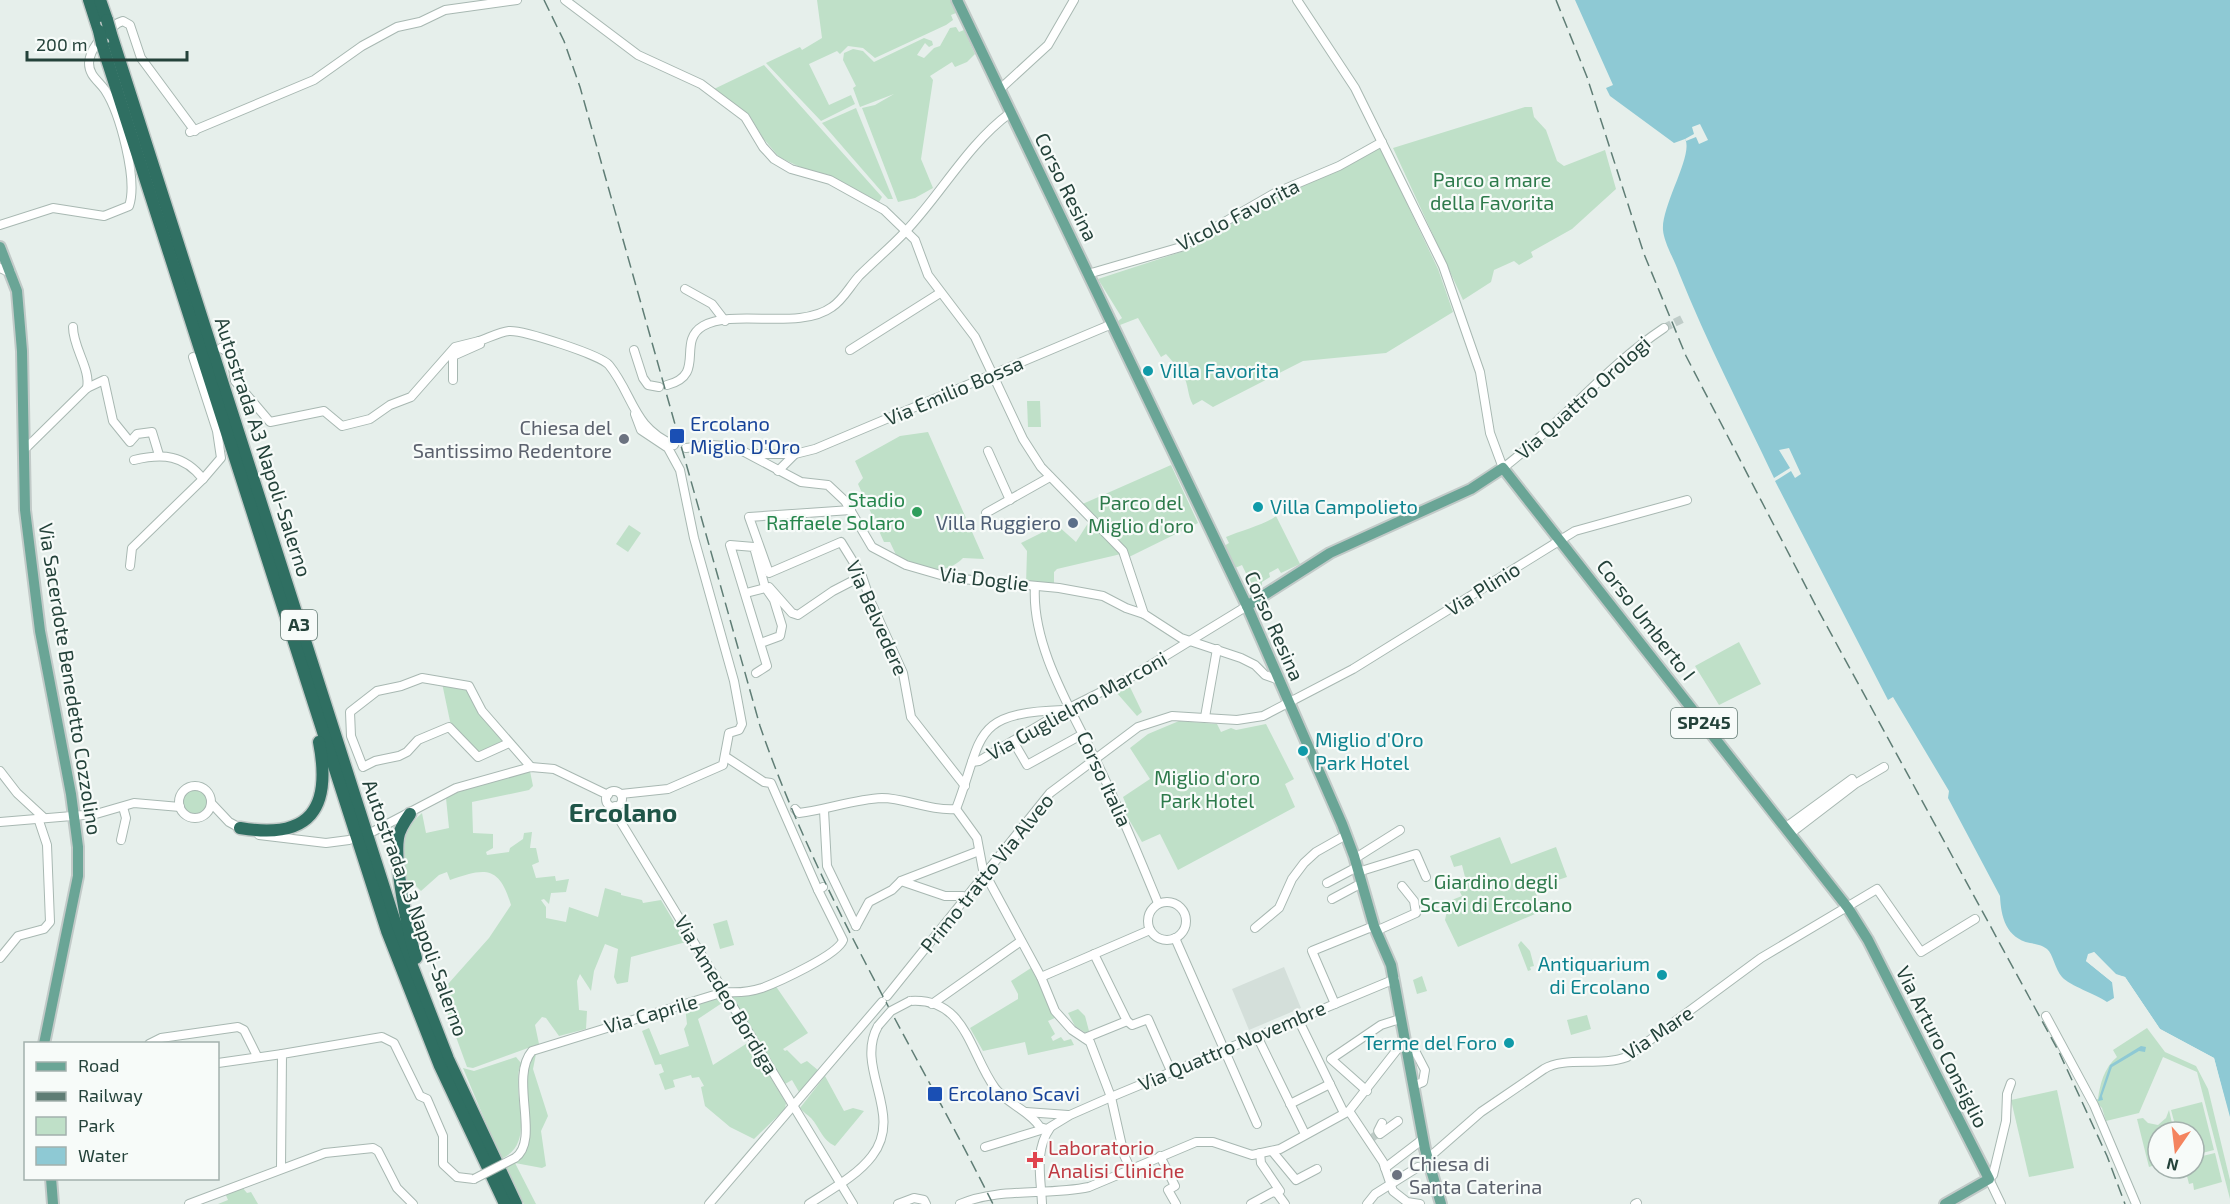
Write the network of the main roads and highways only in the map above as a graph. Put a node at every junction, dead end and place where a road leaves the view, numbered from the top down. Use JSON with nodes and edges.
{"nodes":[{"id":1,"x":89,"y":0,"type":"edge"},
{"id":2,"x":100,"y":0,"type":"edge"},
{"id":3,"x":957,"y":0,"type":"edge"},
{"id":4,"x":104,"y":36,"type":"junction"},
{"id":5,"x":0,"y":248,"type":"edge"},
{"id":6,"x":1247,"y":606,"type":"junction"},
{"id":7,"x":300,"y":662,"type":"junction"},
{"id":8,"x":410,"y":814,"type":"road end"},
{"id":9,"x":235,"y":825,"type":"road end"},
{"id":10,"x":1848,"y":908,"type":"joint"},
{"id":11,"x":44,"y":1042,"type":"edge"},
{"id":12,"x":448,"y":1059,"type":"junction"},
{"id":13,"x":51,"y":1180,"type":"edge"},
{"id":14,"x":53,"y":1204,"type":"edge"},
{"id":15,"x":505,"y":1204,"type":"edge"},
{"id":16,"x":516,"y":1204,"type":"edge"},
{"id":17,"x":1441,"y":1204,"type":"edge"},
{"id":18,"x":1945,"y":1204,"type":"edge"}],
"edges":[{"from":1,"to":4,"type":"highway","name":"Autostrada A3 Napoli-Salerno","number":"A3"},
{"from":2,"to":4,"type":"highway","name":"Autostrada A3 Napoli-Salerno","number":"A3","bridge":true},
{"from":3,"to":6,"type":"main road","name":"Corso Resina"},
{"from":4,"to":7,"type":"highway","name":"Autostrada A3 Napoli-Salerno","number":"A3"},
{"from":4,"to":12,"type":"highway","name":"Autostrada A3 Napoli-Salerno","number":"A3"},
{"from":5,"to":11,"type":"main road","name":"Via Sacerdote Benedetto Cozzolino"},
{"from":6,"to":10,"type":"main road","name":"Corso Umberto I","number":"SP245"},
{"from":6,"to":17,"type":"main road","name":"Corso Resina"},
{"from":7,"to":9,"type":"highway"},
{"from":7,"to":15,"type":"highway","name":"Autostrada A3 Napoli-Salerno","number":"A3"},
{"from":8,"to":12,"type":"highway"},
{"from":10,"to":18,"type":"main road","name":"Via Arturo Consiglio","number":"SP245"},
{"from":12,"to":16,"type":"highway","name":"Autostrada A3 Napoli-Salerno","number":"A3"},
{"from":13,"to":14,"type":"main road"}]}
